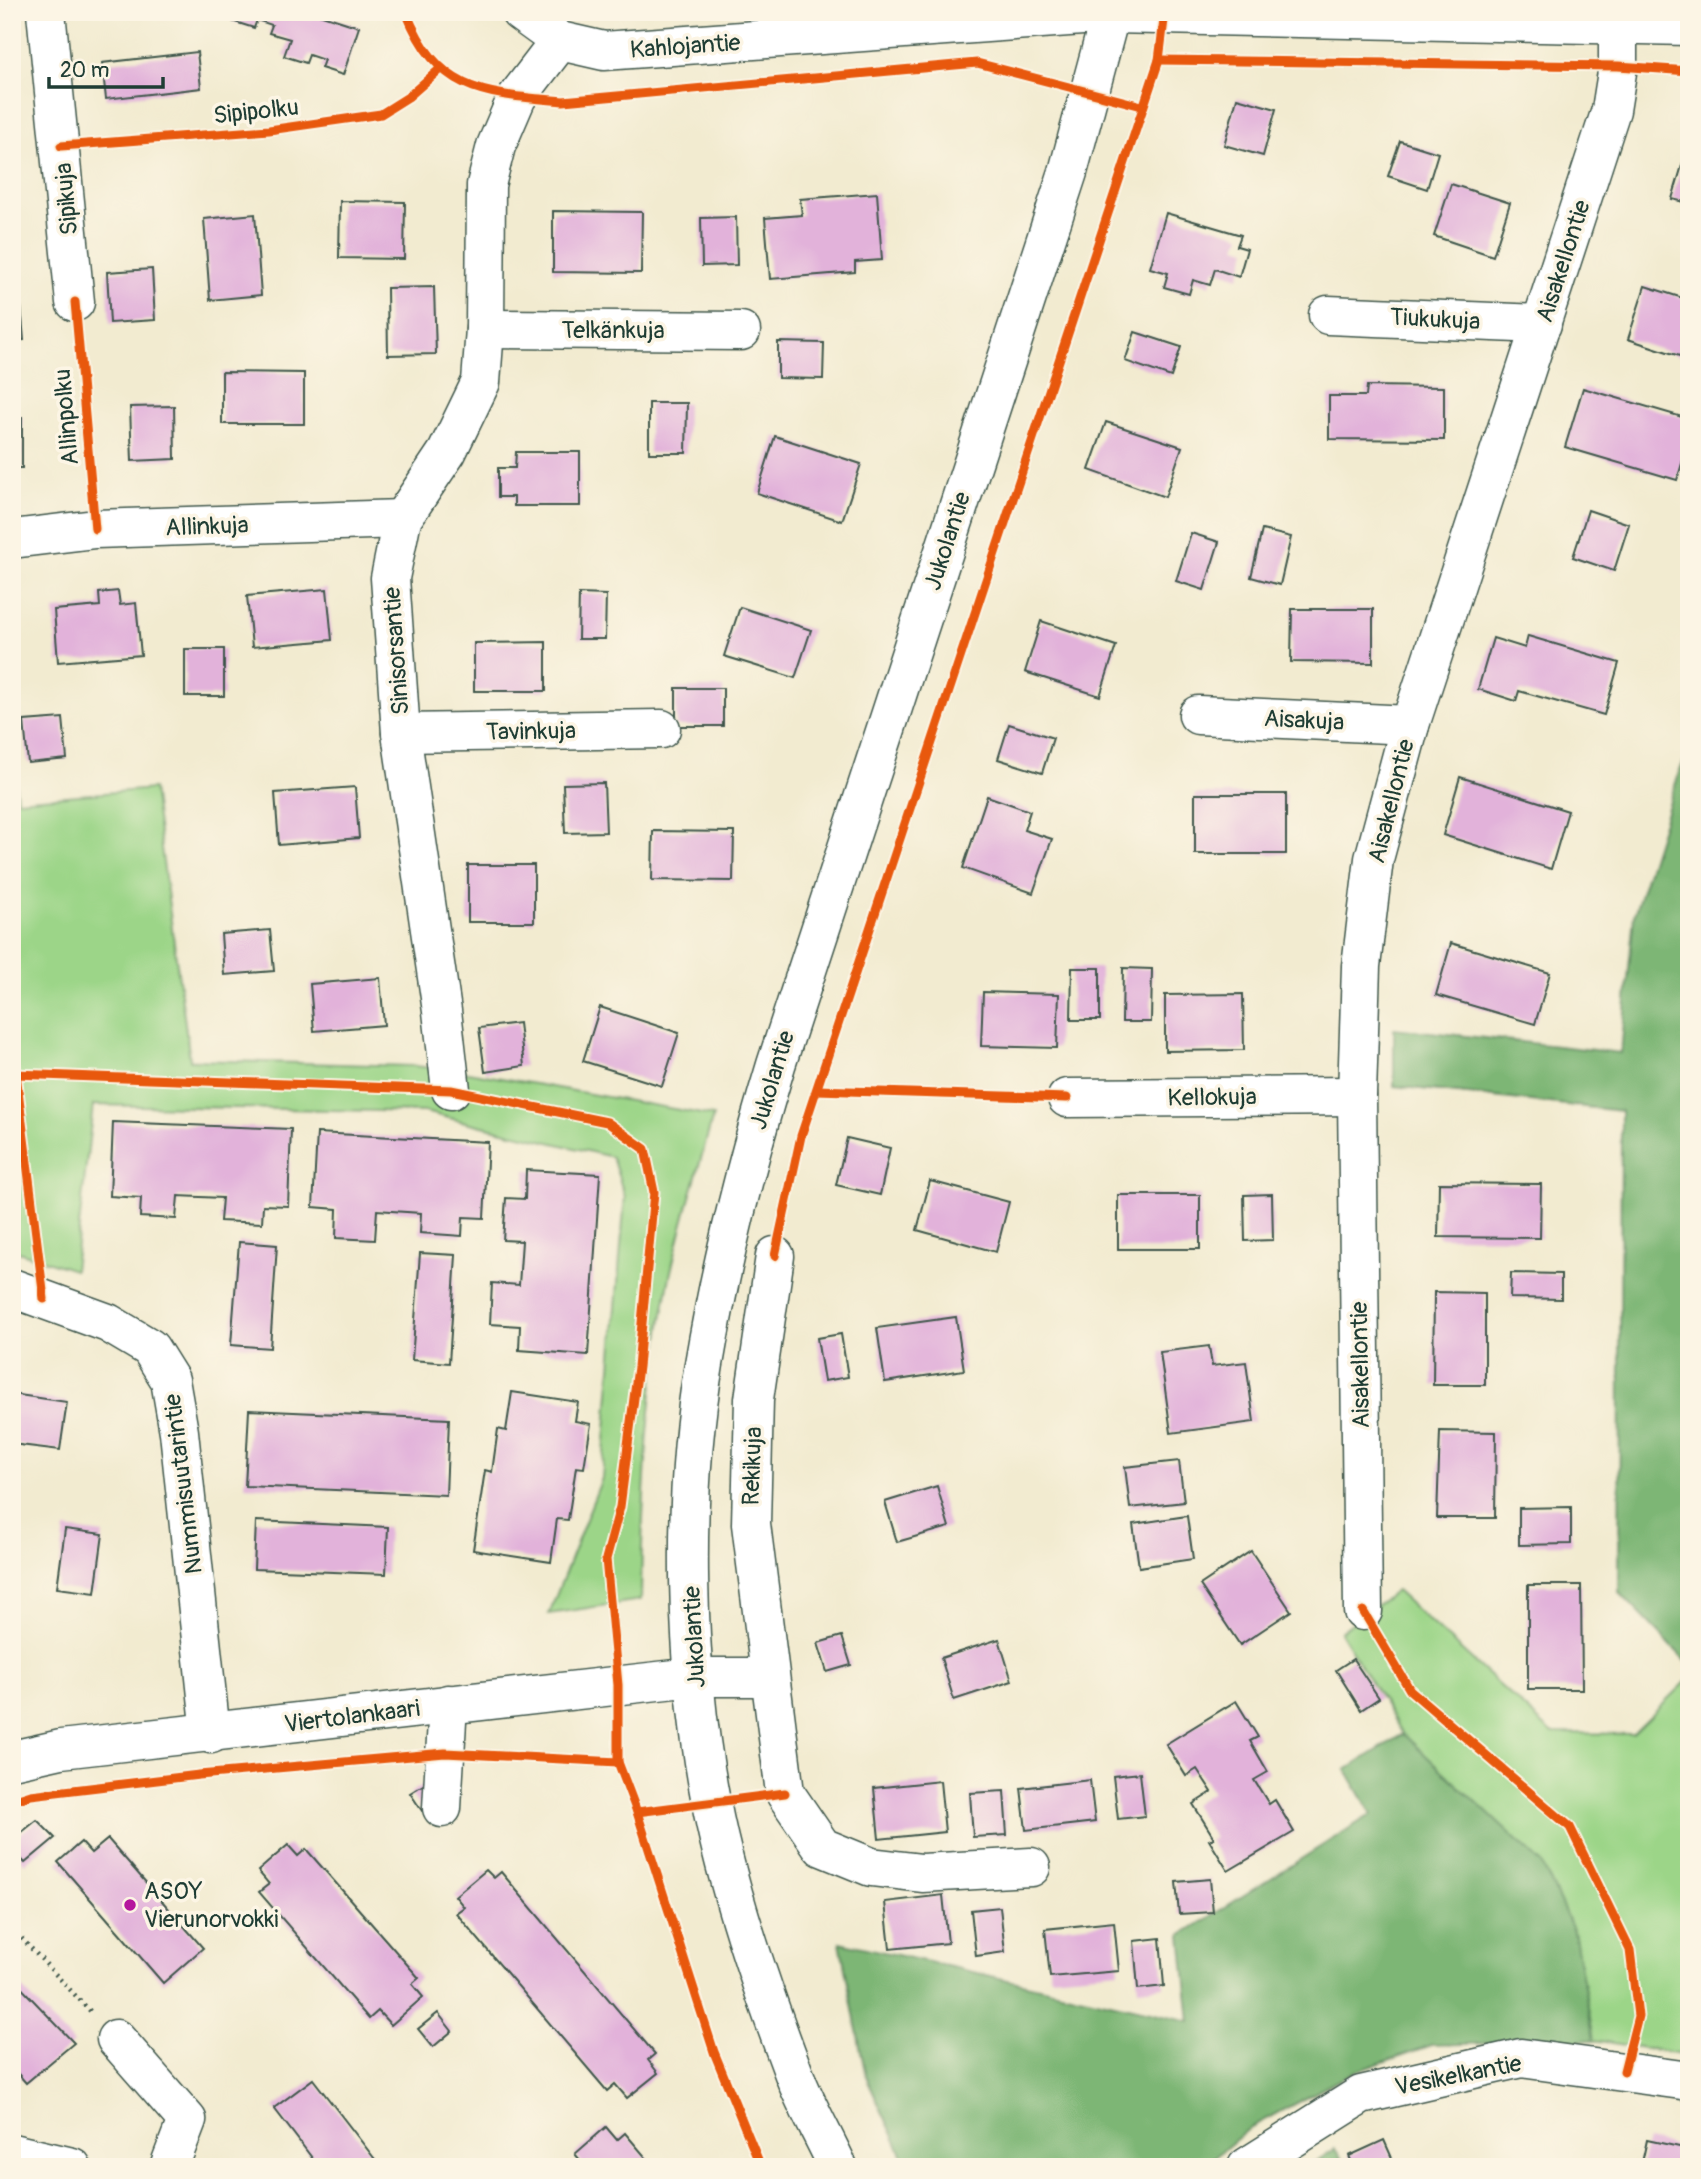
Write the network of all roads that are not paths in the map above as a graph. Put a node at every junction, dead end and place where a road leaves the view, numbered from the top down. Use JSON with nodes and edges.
{"nodes":[{"id":1,"x":46,"y":12,"type":"edge"},
{"id":2,"x":520,"y":12,"type":"edge"},
{"id":3,"x":1110,"y":13,"type":"edge"},
{"id":4,"x":1618,"y":23,"type":"junction"},
{"id":5,"x":1689,"y":26,"type":"edge"},
{"id":6,"x":560,"y":41,"type":"junction"},
{"id":7,"x":75,"y":302,"type":"dead end"},
{"id":8,"x":1328,"y":315,"type":"dead end"},
{"id":9,"x":1542,"y":324,"type":"junction"},
{"id":10,"x":485,"y":329,"type":"junction"},
{"id":11,"x":741,"y":331,"type":"dead end"},
{"id":12,"x":402,"y":519,"type":"junction"},
{"id":13,"x":12,"y":539,"type":"edge"},
{"id":14,"x":1198,"y":715,"type":"dead end"},
{"id":15,"x":1410,"y":724,"type":"junction"},
{"id":16,"x":662,"y":729,"type":"dead end"},
{"id":17,"x":401,"y":733,"type":"junction"},
{"id":18,"x":451,"y":1090,"type":"dead end"},
{"id":19,"x":1357,"y":1096,"type":"junction"},
{"id":20,"x":1067,"y":1098,"type":"dead end"},
{"id":21,"x":775,"y":1256,"type":"dead end"},
{"id":22,"x":12,"y":1288,"type":"edge"},
{"id":23,"x":1363,"y":1611,"type":"dead end"},
{"id":24,"x":694,"y":1677,"type":"junction"},
{"id":25,"x":769,"y":1677,"type":"junction"},
{"id":26,"x":448,"y":1704,"type":"junction"},
{"id":27,"x":211,"y":1734,"type":"junction"},
{"id":28,"x":12,"y":1760,"type":"edge"},
{"id":29,"x":442,"y":1808,"type":"dead end"},
{"id":30,"x":1031,"y":1867,"type":"dead end"},
{"id":31,"x":116,"y":2039,"type":"road end"},
{"id":32,"x":1689,"y":2081,"type":"edge"},
{"id":33,"x":12,"y":2153,"type":"edge"},
{"id":34,"x":72,"y":2167,"type":"edge"},
{"id":35,"x":169,"y":2167,"type":"edge"},
{"id":36,"x":838,"y":2167,"type":"edge"},
{"id":37,"x":1247,"y":2167,"type":"edge"}],
"edges":[{"from":1,"to":7,"type":"street","name":"Sipikuja"},
{"from":2,"to":6,"type":"street","name":"Kahlojantie"},
{"from":3,"to":4,"type":"street","name":"Kahlojantie"},
{"from":3,"to":6,"type":"street","name":"Kahlojantie"},
{"from":3,"to":24,"type":"street","name":"Jukolantie"},
{"from":4,"to":5,"type":"street","name":"Kahlojantie"},
{"from":4,"to":9,"type":"street","name":"Aisakellontie"},
{"from":6,"to":10,"type":"street","name":"Sinisorsantie"},
{"from":8,"to":9,"type":"street","name":"Tiukukuja"},
{"from":9,"to":15,"type":"street","name":"Aisakellontie"},
{"from":10,"to":11,"type":"street","name":"Telkänkuja"},
{"from":10,"to":12,"type":"street","name":"Sinisorsantie"},
{"from":12,"to":13,"type":"street","name":"Allinkuja"},
{"from":12,"to":17,"type":"street","name":"Sinisorsantie"},
{"from":14,"to":15,"type":"street","name":"Aisakuja"},
{"from":15,"to":19,"type":"street","name":"Aisakellontie"},
{"from":16,"to":17,"type":"street","name":"Tavinkuja"},
{"from":17,"to":18,"type":"street","name":"Sinisorsantie"},
{"from":19,"to":20,"type":"street","name":"Kellokuja"},
{"from":19,"to":23,"type":"street","name":"Aisakellontie"},
{"from":21,"to":25,"type":"street","name":"Rekikuja"},
{"from":22,"to":27,"type":"street","name":"Nummisuutarintie"},
{"from":24,"to":25,"type":"street"},
{"from":24,"to":26,"type":"street","name":"Viertolankaari"},
{"from":24,"to":36,"type":"street","name":"Jukolantie"},
{"from":25,"to":30,"type":"street","name":"Rekikuja"},
{"from":26,"to":27,"type":"street","name":"Viertolankaari"},
{"from":26,"to":29,"type":"street"},
{"from":27,"to":28,"type":"street","name":"Viertolankaari"},
{"from":31,"to":35,"type":"street"},
{"from":32,"to":37,"type":"street","name":"Vesikelkantie"},
{"from":33,"to":34,"type":"street"}]}
